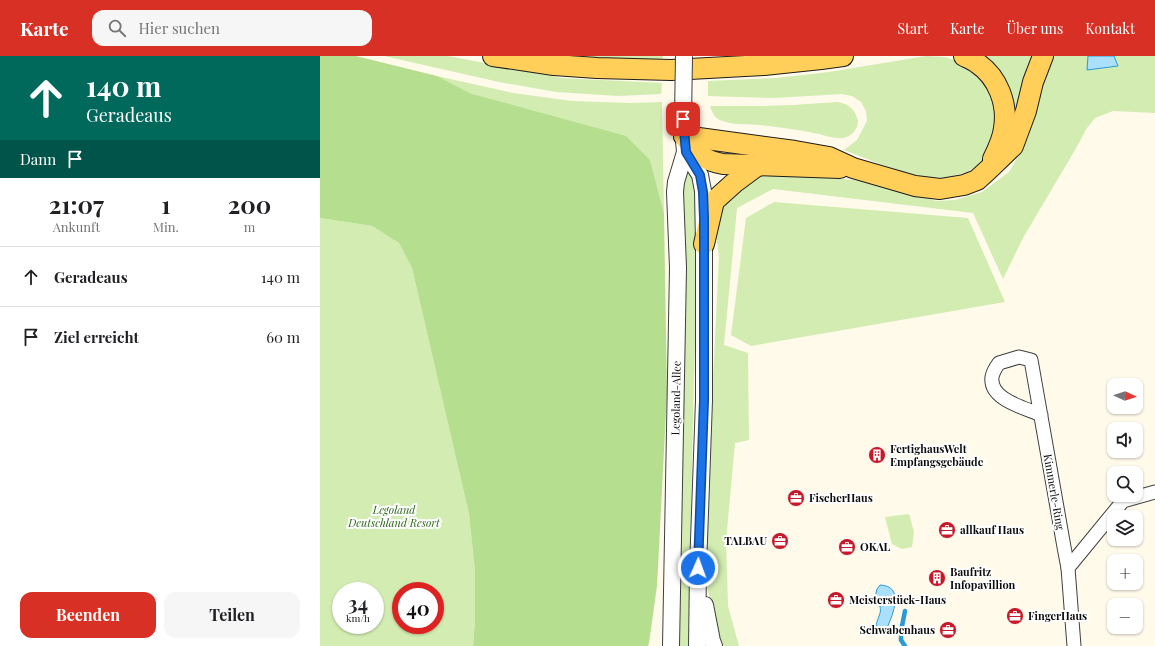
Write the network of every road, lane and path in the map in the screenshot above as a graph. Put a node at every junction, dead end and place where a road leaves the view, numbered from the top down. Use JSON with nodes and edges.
{"nodes":[{"id":1,"x":493,"y":56,"type":"edge"},
{"id":2,"x":684,"y":56,"type":"edge"},
{"id":3,"x":843,"y":56,"type":"edge"},
{"id":4,"x":964,"y":56,"type":"edge"},
{"id":5,"x":1043,"y":56,"type":"edge"},
{"id":6,"x":684,"y":136,"type":"junction"},
{"id":7,"x":757,"y":166,"type":"junction"},
{"id":8,"x":853,"y":168,"type":"junction"},
{"id":9,"x":988,"y":170,"type":"junction"},
{"id":10,"x":704,"y":244,"type":"junction"},
{"id":11,"x":1041,"y":415,"type":"junction"},
{"id":12,"x":1155,"y":492,"type":"edge"},
{"id":13,"x":698,"y":568,"type":"junction"},
{"id":14,"x":1068,"y":568,"type":"junction"},
{"id":15,"x":670,"y":646,"type":"edge"},
{"id":16,"x":697,"y":646,"type":"edge"},
{"id":17,"x":714,"y":646,"type":"edge"},
{"id":18,"x":1074,"y":646,"type":"edge"}],
"edges":[{"from":1,"to":3,"type":"main road"},
{"from":2,"to":6,"type":"street","bridge":true},
{"from":4,"to":9,"type":"main road"},
{"from":5,"to":9,"type":"main road"},
{"from":6,"to":7,"type":"main road"},
{"from":6,"to":8,"type":"main road"},
{"from":6,"to":10,"type":"street"},
{"from":6,"to":15,"type":"street","name":"Legoland-Allee"},
{"from":7,"to":8,"type":"main road"},
{"from":7,"to":10,"type":"main road"},
{"from":8,"to":9,"type":"main road"},
{"from":10,"to":13,"type":"street"},
{"from":11,"to":11,"type":"street","name":"Kimmerle-Ring"},
{"from":11,"to":14,"type":"street","name":"Kimmerle-Ring"},
{"from":12,"to":14,"type":"street"},
{"from":13,"to":16,"type":"street"},
{"from":13,"to":17,"type":"street"},
{"from":14,"to":18,"type":"street","name":"Kimmerle-Ring"}]}
